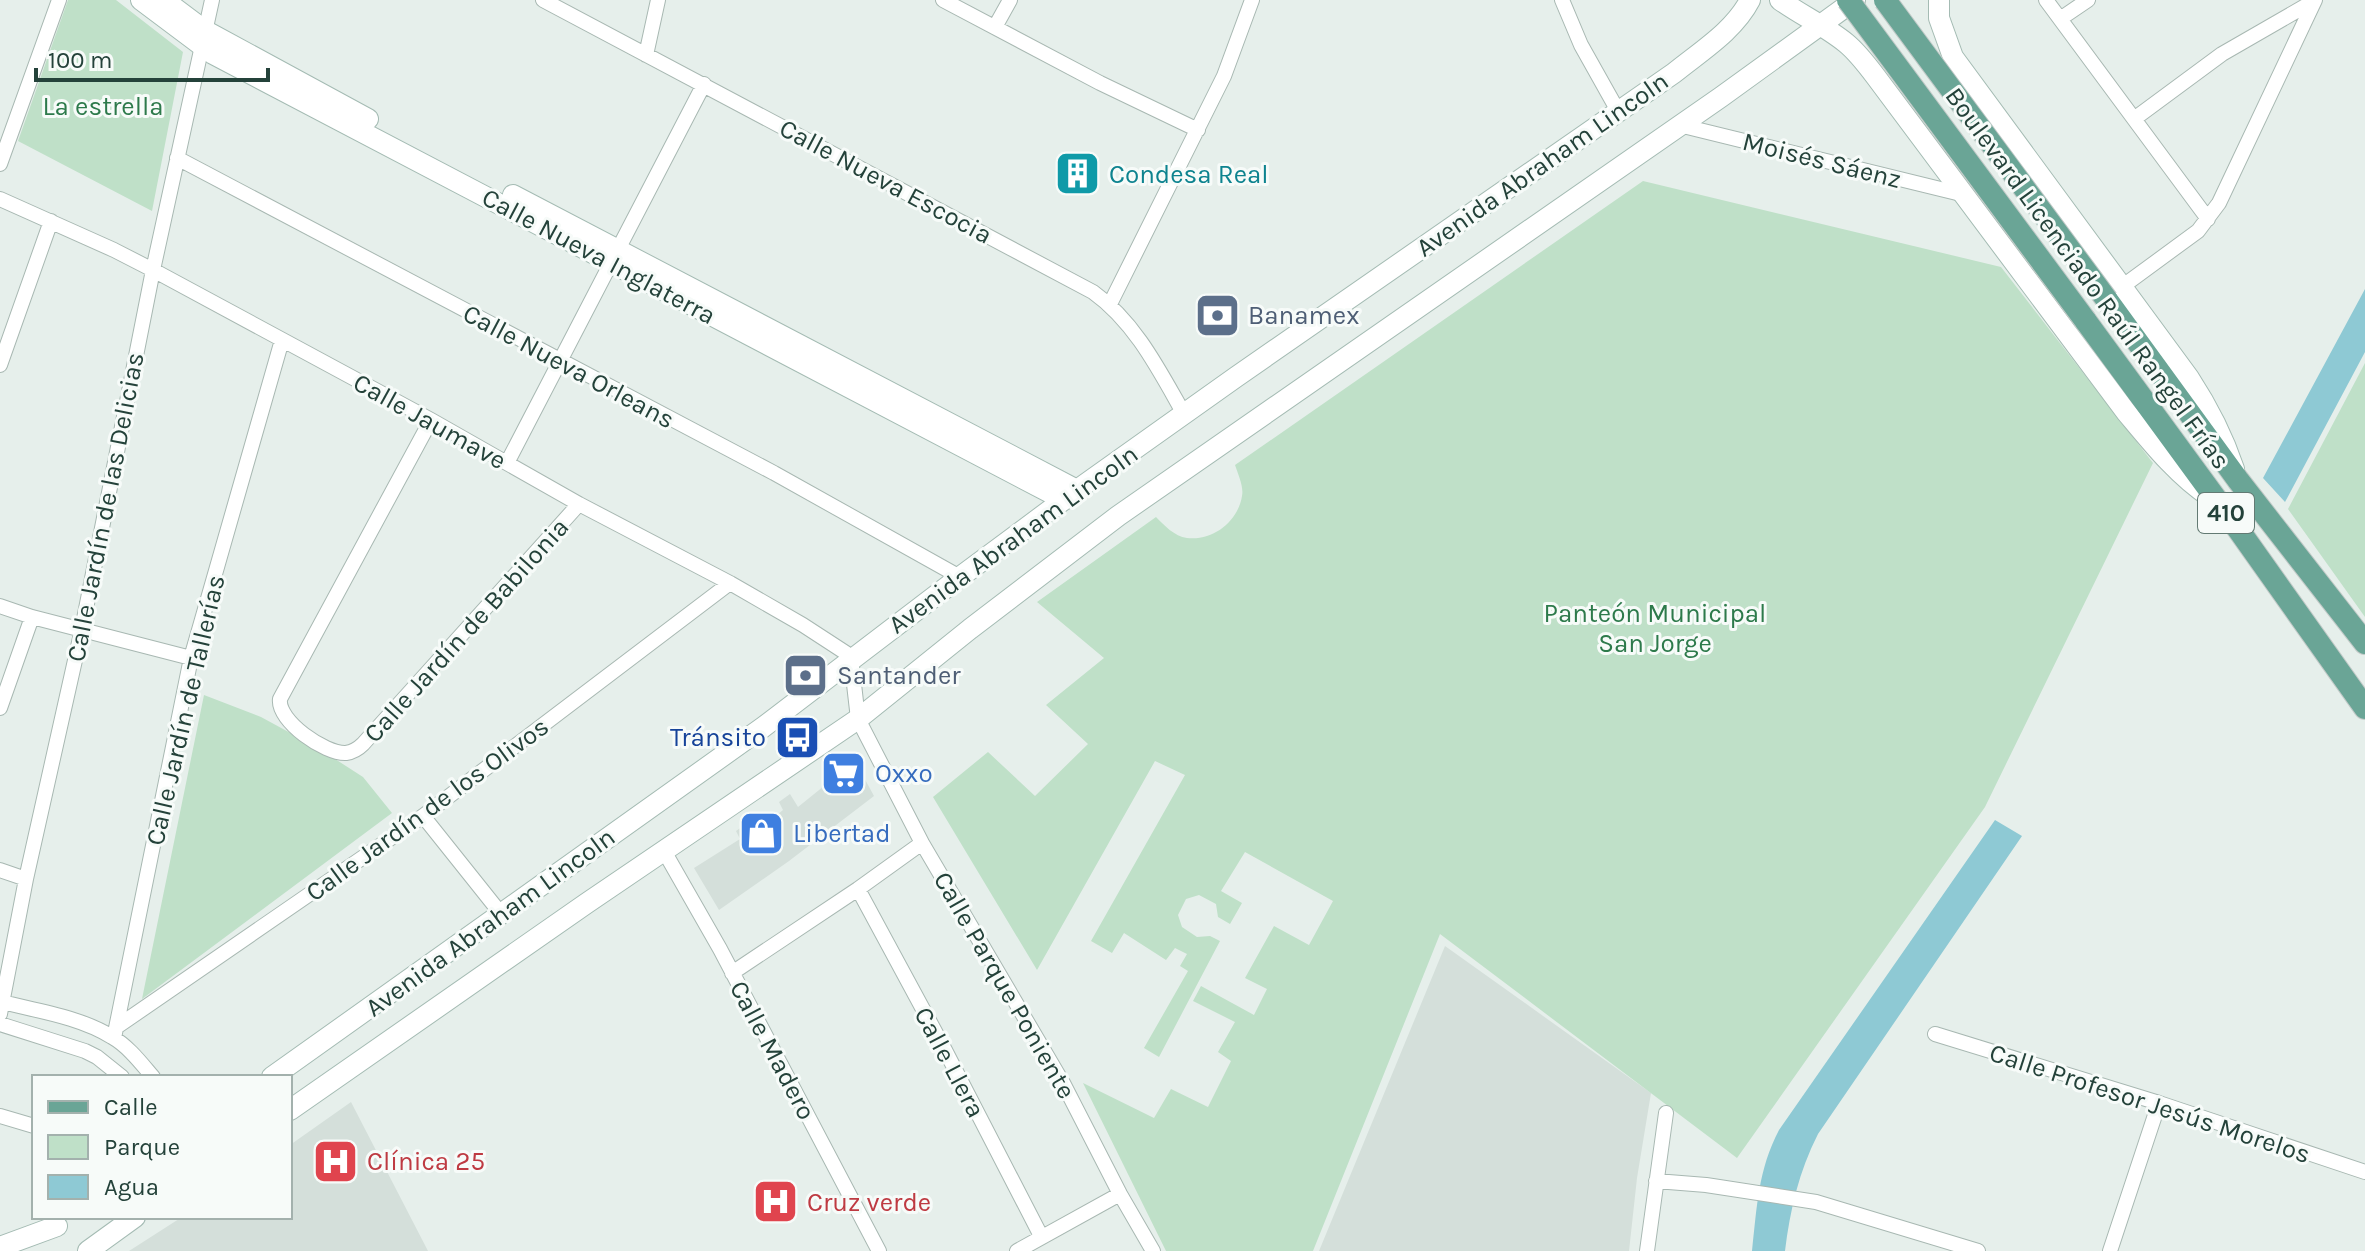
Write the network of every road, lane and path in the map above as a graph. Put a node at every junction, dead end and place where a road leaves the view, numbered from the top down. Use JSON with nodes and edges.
{"nodes":[{"id":1,"x":59,"y":0,"type":"edge"},
{"id":2,"x":141,"y":0,"type":"edge"},
{"id":3,"x":164,"y":0,"type":"edge"},
{"id":4,"x":212,"y":0,"type":"edge"},
{"id":5,"x":543,"y":0,"type":"edge"},
{"id":6,"x":658,"y":0,"type":"edge"},
{"id":7,"x":943,"y":0,"type":"edge"},
{"id":8,"x":1010,"y":0,"type":"edge"},
{"id":9,"x":1252,"y":0,"type":"edge"},
{"id":10,"x":1750,"y":0,"type":"edge"},
{"id":11,"x":1780,"y":0,"type":"edge"},
{"id":12,"x":1848,"y":0,"type":"edge"},
{"id":13,"x":1855,"y":0,"type":"edge"},
{"id":14,"x":1885,"y":0,"type":"edge"},
{"id":15,"x":1939,"y":0,"type":"edge"},
{"id":16,"x":2046,"y":0,"type":"edge"},
{"id":17,"x":2088,"y":0,"type":"edge"},
{"id":18,"x":2314,"y":0,"type":"edge"},
{"id":19,"x":1564,"y":1,"type":"edge"},
{"id":20,"x":2060,"y":19,"type":"junction"},
{"id":21,"x":1820,"y":24,"type":"junction"},
{"id":22,"x":995,"y":27,"type":"junction"},
{"id":23,"x":202,"y":38,"type":"junction"},
{"id":24,"x":646,"y":55,"type":"junction"},
{"id":25,"x":704,"y":84,"type":"junction"},
{"id":26,"x":1618,"y":111,"type":"junction"},
{"id":27,"x":2134,"y":119,"type":"junction"},
{"id":28,"x":1679,"y":125,"type":"junction"},
{"id":29,"x":1198,"y":130,"type":"junction"},
{"id":30,"x":2009,"y":132,"type":"junction"},
{"id":31,"x":2022,"y":151,"type":"junction"},
{"id":32,"x":177,"y":158,"type":"junction"},
{"id":33,"x":0,"y":164,"type":"edge"},
{"id":34,"x":1959,"y":188,"type":"junction"},
{"id":35,"x":0,"y":199,"type":"edge"},
{"id":36,"x":2208,"y":219,"type":"junction"},
{"id":37,"x":51,"y":221,"type":"junction"},
{"id":38,"x":614,"y":256,"type":"junction"},
{"id":39,"x":153,"y":270,"type":"junction"},
{"id":40,"x":2115,"y":293,"type":"junction"},
{"id":41,"x":1110,"y":304,"type":"junction"},
{"id":42,"x":282,"y":340,"type":"junction"},
{"id":43,"x":560,"y":361,"type":"junction"},
{"id":44,"x":0,"y":365,"type":"edge"},
{"id":45,"x":1184,"y":414,"type":"junction"},
{"id":46,"x":431,"y":420,"type":"junction"},
{"id":47,"x":507,"y":463,"type":"junction"},
{"id":48,"x":1070,"y":495,"type":"junction"},
{"id":49,"x":579,"y":504,"type":"junction"},
{"id":50,"x":2220,"y":504,"type":"junction"},
{"id":51,"x":960,"y":577,"type":"junction"},
{"id":52,"x":730,"y":583,"type":"junction"},
{"id":53,"x":0,"y":606,"type":"edge"},
{"id":54,"x":32,"y":617,"type":"junction"},
{"id":55,"x":82,"y":629,"type":"junction"},
{"id":56,"x":2365,"y":643,"type":"edge"},
{"id":57,"x":191,"y":658,"type":"junction"},
{"id":58,"x":851,"y":658,"type":"junction"},
{"id":59,"x":0,"y":708,"type":"edge"},
{"id":60,"x":2365,"y":708,"type":"edge"},
{"id":61,"x":858,"y":719,"type":"junction"},
{"id":62,"x":423,"y":816,"type":"junction"},
{"id":63,"x":922,"y":843,"type":"junction"},
{"id":64,"x":664,"y":851,"type":"junction"},
{"id":65,"x":0,"y":870,"type":"edge"},
{"id":66,"x":26,"y":879,"type":"junction"},
{"id":67,"x":858,"y":889,"type":"junction"},
{"id":68,"x":502,"y":915,"type":"junction"},
{"id":69,"x":732,"y":973,"type":"junction"},
{"id":70,"x":1,"y":1008,"type":"edge"},
{"id":71,"x":74,"y":1022,"type":"junction"},
{"id":72,"x":0,"y":1024,"type":"edge"},
{"id":73,"x":116,"y":1032,"type":"junction"},
{"id":74,"x":1935,"y":1034,"type":"dead end"},
{"id":75,"x":66,"y":1043,"type":"junction"},
{"id":76,"x":120,"y":1075,"type":"edge"},
{"id":77,"x":146,"y":1075,"type":"edge"},
{"id":78,"x":275,"y":1075,"type":"edge"},
{"id":79,"x":2159,"y":1103,"type":"junction"},
{"id":80,"x":292,"y":1109,"type":"edge"},
{"id":81,"x":1666,"y":1113,"type":"dead end"},
{"id":82,"x":0,"y":1116,"type":"edge"},
{"id":83,"x":32,"y":1125,"type":"edge"},
{"id":84,"x":2365,"y":1172,"type":"edge"},
{"id":85,"x":1656,"y":1181,"type":"junction"},
{"id":86,"x":1120,"y":1194,"type":"junction"},
{"id":87,"x":132,"y":1219,"type":"edge"},
{"id":88,"x":63,"y":1221,"type":"edge"},
{"id":89,"x":1041,"y":1236,"type":"junction"},
{"id":90,"x":0,"y":1247,"type":"edge"},
{"id":91,"x":24,"y":1251,"type":"edge"},
{"id":92,"x":88,"y":1251,"type":"edge"},
{"id":93,"x":879,"y":1251,"type":"edge"},
{"id":94,"x":1017,"y":1251,"type":"edge"},
{"id":95,"x":1153,"y":1251,"type":"edge"},
{"id":96,"x":1647,"y":1251,"type":"edge"},
{"id":97,"x":1978,"y":1251,"type":"edge"},
{"id":98,"x":2110,"y":1251,"type":"edge"}],
"edges":[{"from":1,"to":33,"type":"street"},
{"from":2,"to":23,"type":"main road","name":"Calle Nueva Inglaterra"},
{"from":3,"to":23,"type":"main road","name":"Calle Nueva Inglaterra"},
{"from":4,"to":23,"type":"street","name":"Calle Jardín de las Delicias"},
{"from":5,"to":24,"type":"street","name":"Calle Nueva Escocia"},
{"from":6,"to":24,"type":"street"},
{"from":7,"to":22,"type":"street"},
{"from":8,"to":22,"type":"street"},
{"from":9,"to":29,"type":"street"},
{"from":10,"to":26,"type":"main road","name":"Avenida Abraham Lincoln"},
{"from":11,"to":21,"type":"main road"},
{"from":12,"to":50,"type":"main road","name":"Boulevard Licenciado Raúl Rangel Frías","number":"410","bridge":true},
{"from":13,"to":21,"type":"main road"},
{"from":14,"to":40,"type":"main road","name":"Boulevard Licenciado Raúl Rangel Frías","number":"410","bridge":true},
{"from":15,"to":30,"type":"main road"},
{"from":16,"to":20,"type":"street"},
{"from":17,"to":20,"type":"street"},
{"from":18,"to":27,"type":"street"},
{"from":18,"to":36,"type":"street"},
{"from":19,"to":26,"type":"street"},
{"from":20,"to":27,"type":"street"},
{"from":21,"to":28,"type":"main road"},
{"from":21,"to":34,"type":"main road"},
{"from":22,"to":29,"type":"street"},
{"from":23,"to":32,"type":"street","name":"Calle Jardín de las Delicias"},
{"from":23,"to":38,"type":"main road","name":"Calle Nueva Inglaterra"},
{"from":24,"to":25,"type":"street","name":"Calle Nueva Escocia"},
{"from":25,"to":38,"type":"street"},
{"from":25,"to":41,"type":"street","name":"Calle Nueva Escocia"},
{"from":26,"to":45,"type":"main road","name":"Avenida Abraham Lincoln"},
{"from":27,"to":36,"type":"street"},
{"from":28,"to":34,"type":"street","name":"Moisés Sáenz"},
{"from":28,"to":61,"type":"main road"},
{"from":29,"to":41,"type":"street"},
{"from":30,"to":31,"type":"main road"},
{"from":30,"to":34,"type":"main road"},
{"from":31,"to":34,"type":"main road"},
{"from":31,"to":40,"type":"main road"},
{"from":32,"to":39,"type":"street","name":"Calle Jardín de las Delicias"},
{"from":32,"to":43,"type":"street","name":"Calle Nueva Orleans"},
{"from":34,"to":50,"type":"main road"},
{"from":35,"to":37,"type":"street","name":"Calle Jaumave"},
{"from":36,"to":40,"type":"street"},
{"from":37,"to":39,"type":"street","name":"Calle Jaumave"},
{"from":37,"to":44,"type":"street"},
{"from":38,"to":43,"type":"street"},
{"from":38,"to":48,"type":"main road","name":"Calle Nueva Inglaterra"},
{"from":39,"to":42,"type":"street","name":"Calle Jaumave"},
{"from":39,"to":55,"type":"street","name":"Calle Jardín de las Delicias"},
{"from":40,"to":56,"type":"main road","name":"Boulevard Licenciado Raúl Rangel Frías","number":"410"},
{"from":41,"to":45,"type":"street","name":"Calle Nueva Escocia"},
{"from":42,"to":46,"type":"street","name":"Calle Jaumave"},
{"from":42,"to":57,"type":"street","name":"Calle Jardín de Tallerías"},
{"from":43,"to":47,"type":"street"},
{"from":43,"to":51,"type":"street","name":"Calle Nueva Orleans"},
{"from":45,"to":48,"type":"main road","name":"Avenida Abraham Lincoln"},
{"from":46,"to":47,"type":"street","name":"Calle Jaumave"},
{"from":46,"to":49,"type":"street","name":"Calle Jardín de Babilonia"},
{"from":47,"to":49,"type":"street","name":"Calle Jaumave"},
{"from":48,"to":51,"type":"main road","name":"Avenida Abraham Lincoln"},
{"from":49,"to":52,"type":"street","name":"Calle Jaumave"},
{"from":50,"to":60,"type":"main road","name":"Boulevard Licenciado Raúl Rangel Frías","number":"410"},
{"from":51,"to":58,"type":"main road","name":"Avenida Abraham Lincoln"},
{"from":52,"to":58,"type":"street","name":"Calle Jaumave"},
{"from":52,"to":62,"type":"street","name":"Calle Jardín de los Olivos"},
{"from":53,"to":54,"type":"street"},
{"from":54,"to":55,"type":"street"},
{"from":54,"to":59,"type":"street"},
{"from":55,"to":57,"type":"street"},
{"from":55,"to":66,"type":"street","name":"Calle Jardín de las Delicias"},
{"from":57,"to":73,"type":"street","name":"Calle Jardín de Tallerías"},
{"from":58,"to":61,"type":"street"},
{"from":58,"to":68,"type":"main road","name":"Avenida Abraham Lincoln"},
{"from":61,"to":63,"type":"street","name":"Calle Parque Poniente"},
{"from":61,"to":64,"type":"main road"},
{"from":62,"to":68,"type":"street"},
{"from":62,"to":73,"type":"street","name":"Calle Jardín de los Olivos"},
{"from":63,"to":67,"type":"street"},
{"from":63,"to":86,"type":"street","name":"Calle Parque Poniente"},
{"from":64,"to":69,"type":"street","name":"Calle Madero"},
{"from":64,"to":80,"type":"main road"},
{"from":65,"to":66,"type":"street"},
{"from":66,"to":70,"type":"street","name":"Calle Jardín de las Delicias"},
{"from":67,"to":69,"type":"street"},
{"from":67,"to":89,"type":"street","name":"Calle Llera"},
{"from":68,"to":78,"type":"main road","name":"Avenida Abraham Lincoln"},
{"from":69,"to":93,"type":"street","name":"Calle Madero"},
{"from":70,"to":71,"type":"street"},
{"from":71,"to":73,"type":"street"},
{"from":71,"to":75,"type":"street"},
{"from":72,"to":75,"type":"street"},
{"from":73,"to":77,"type":"street"},
{"from":74,"to":79,"type":"street","name":"Calle Profesor Jesús Morelos"},
{"from":75,"to":76,"type":"street"},
{"from":79,"to":84,"type":"street","name":"Calle Profesor Jesús Morelos"},
{"from":79,"to":98,"type":"street"},
{"from":81,"to":85,"type":"street"},
{"from":82,"to":83,"type":"street"},
{"from":85,"to":96,"type":"street"},
{"from":85,"to":97,"type":"street"},
{"from":86,"to":89,"type":"street"},
{"from":86,"to":95,"type":"street","name":"Calle Parque Poniente"},
{"from":87,"to":92,"type":"main road"},
{"from":88,"to":90,"type":"main road"},
{"from":88,"to":91,"type":"main road"},
{"from":89,"to":94,"type":"street"}]}
